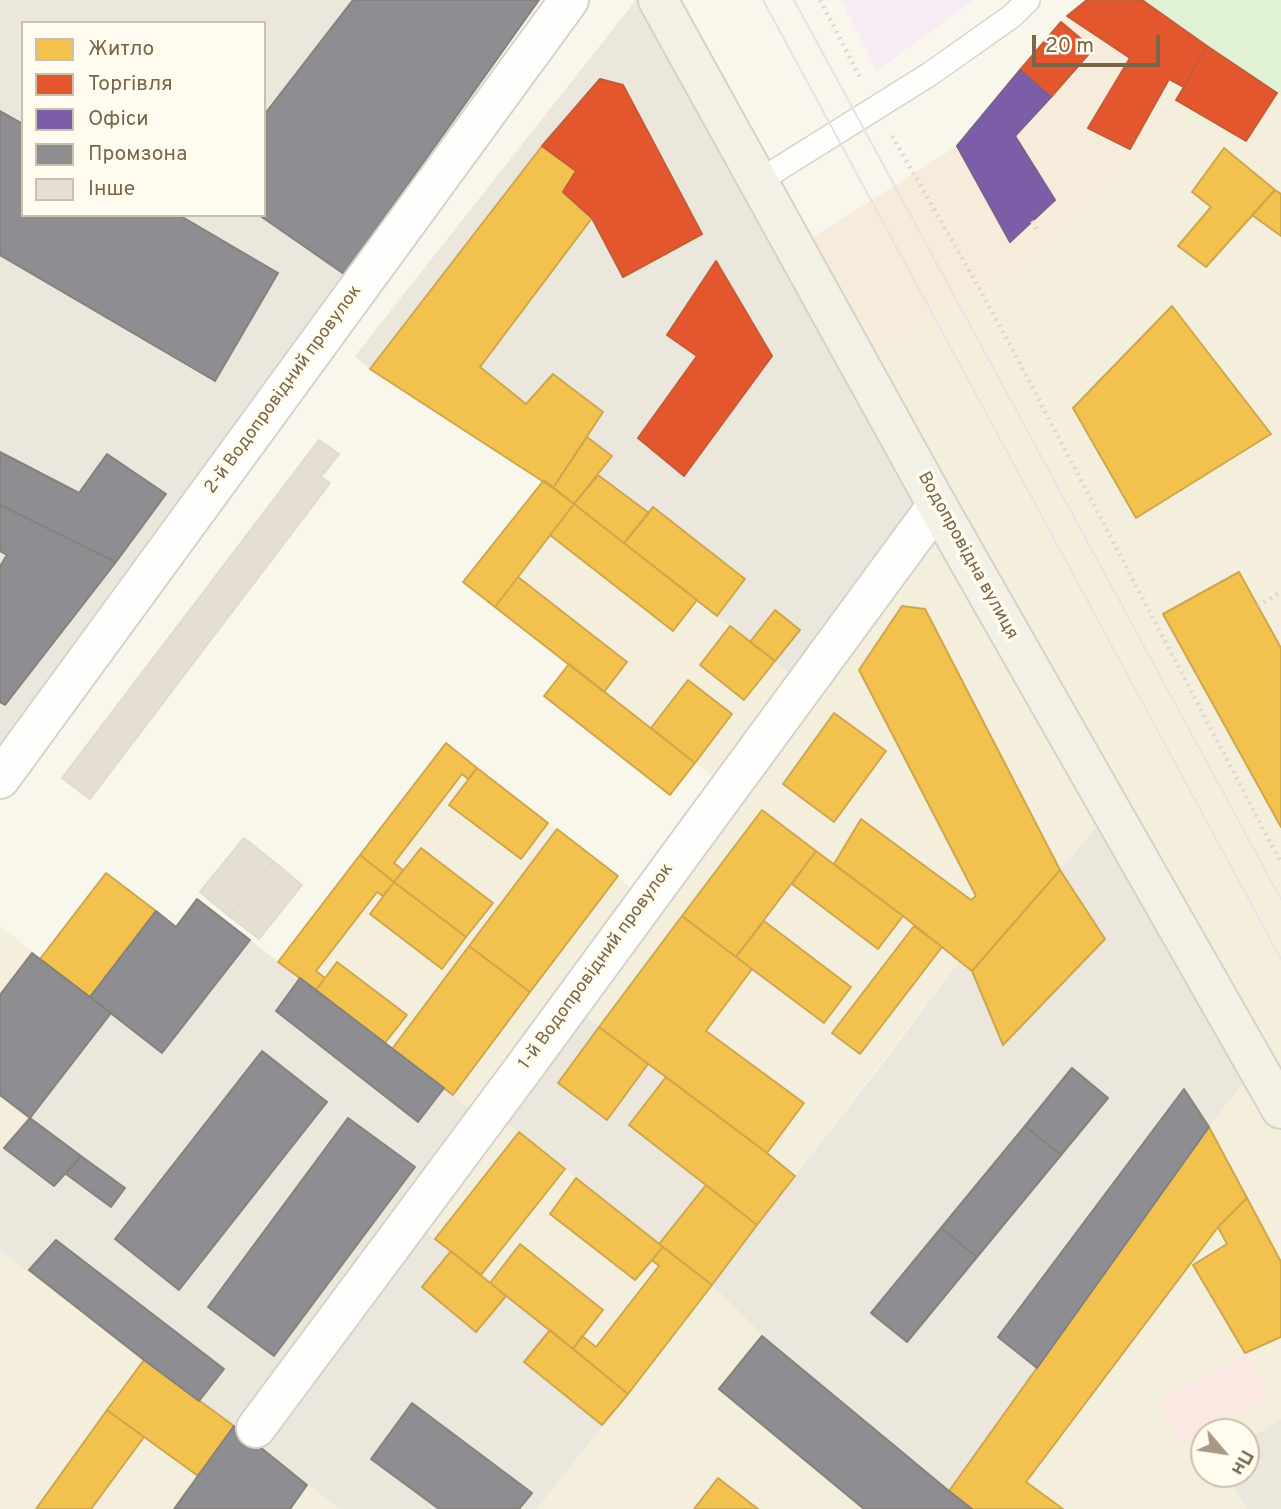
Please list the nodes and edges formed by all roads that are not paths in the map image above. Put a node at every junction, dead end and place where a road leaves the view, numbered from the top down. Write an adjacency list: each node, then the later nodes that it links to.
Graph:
1 (569, 0): 6 (street, 2-й Водопровідний провулок)
2 (658, 0): 4 (main road, Водопровідна вулиця)
3 (1028, 0): 4 (lane)
4 (759, 181): 5 (main road, Водопровідна вулиця)
5 (937, 505): 7 (main road, Водопровідна вулиця); 8 (street, 1-й Водопровідний провулок)
6 (0, 779)
7 (1281, 1109)
8 (256, 1428)

